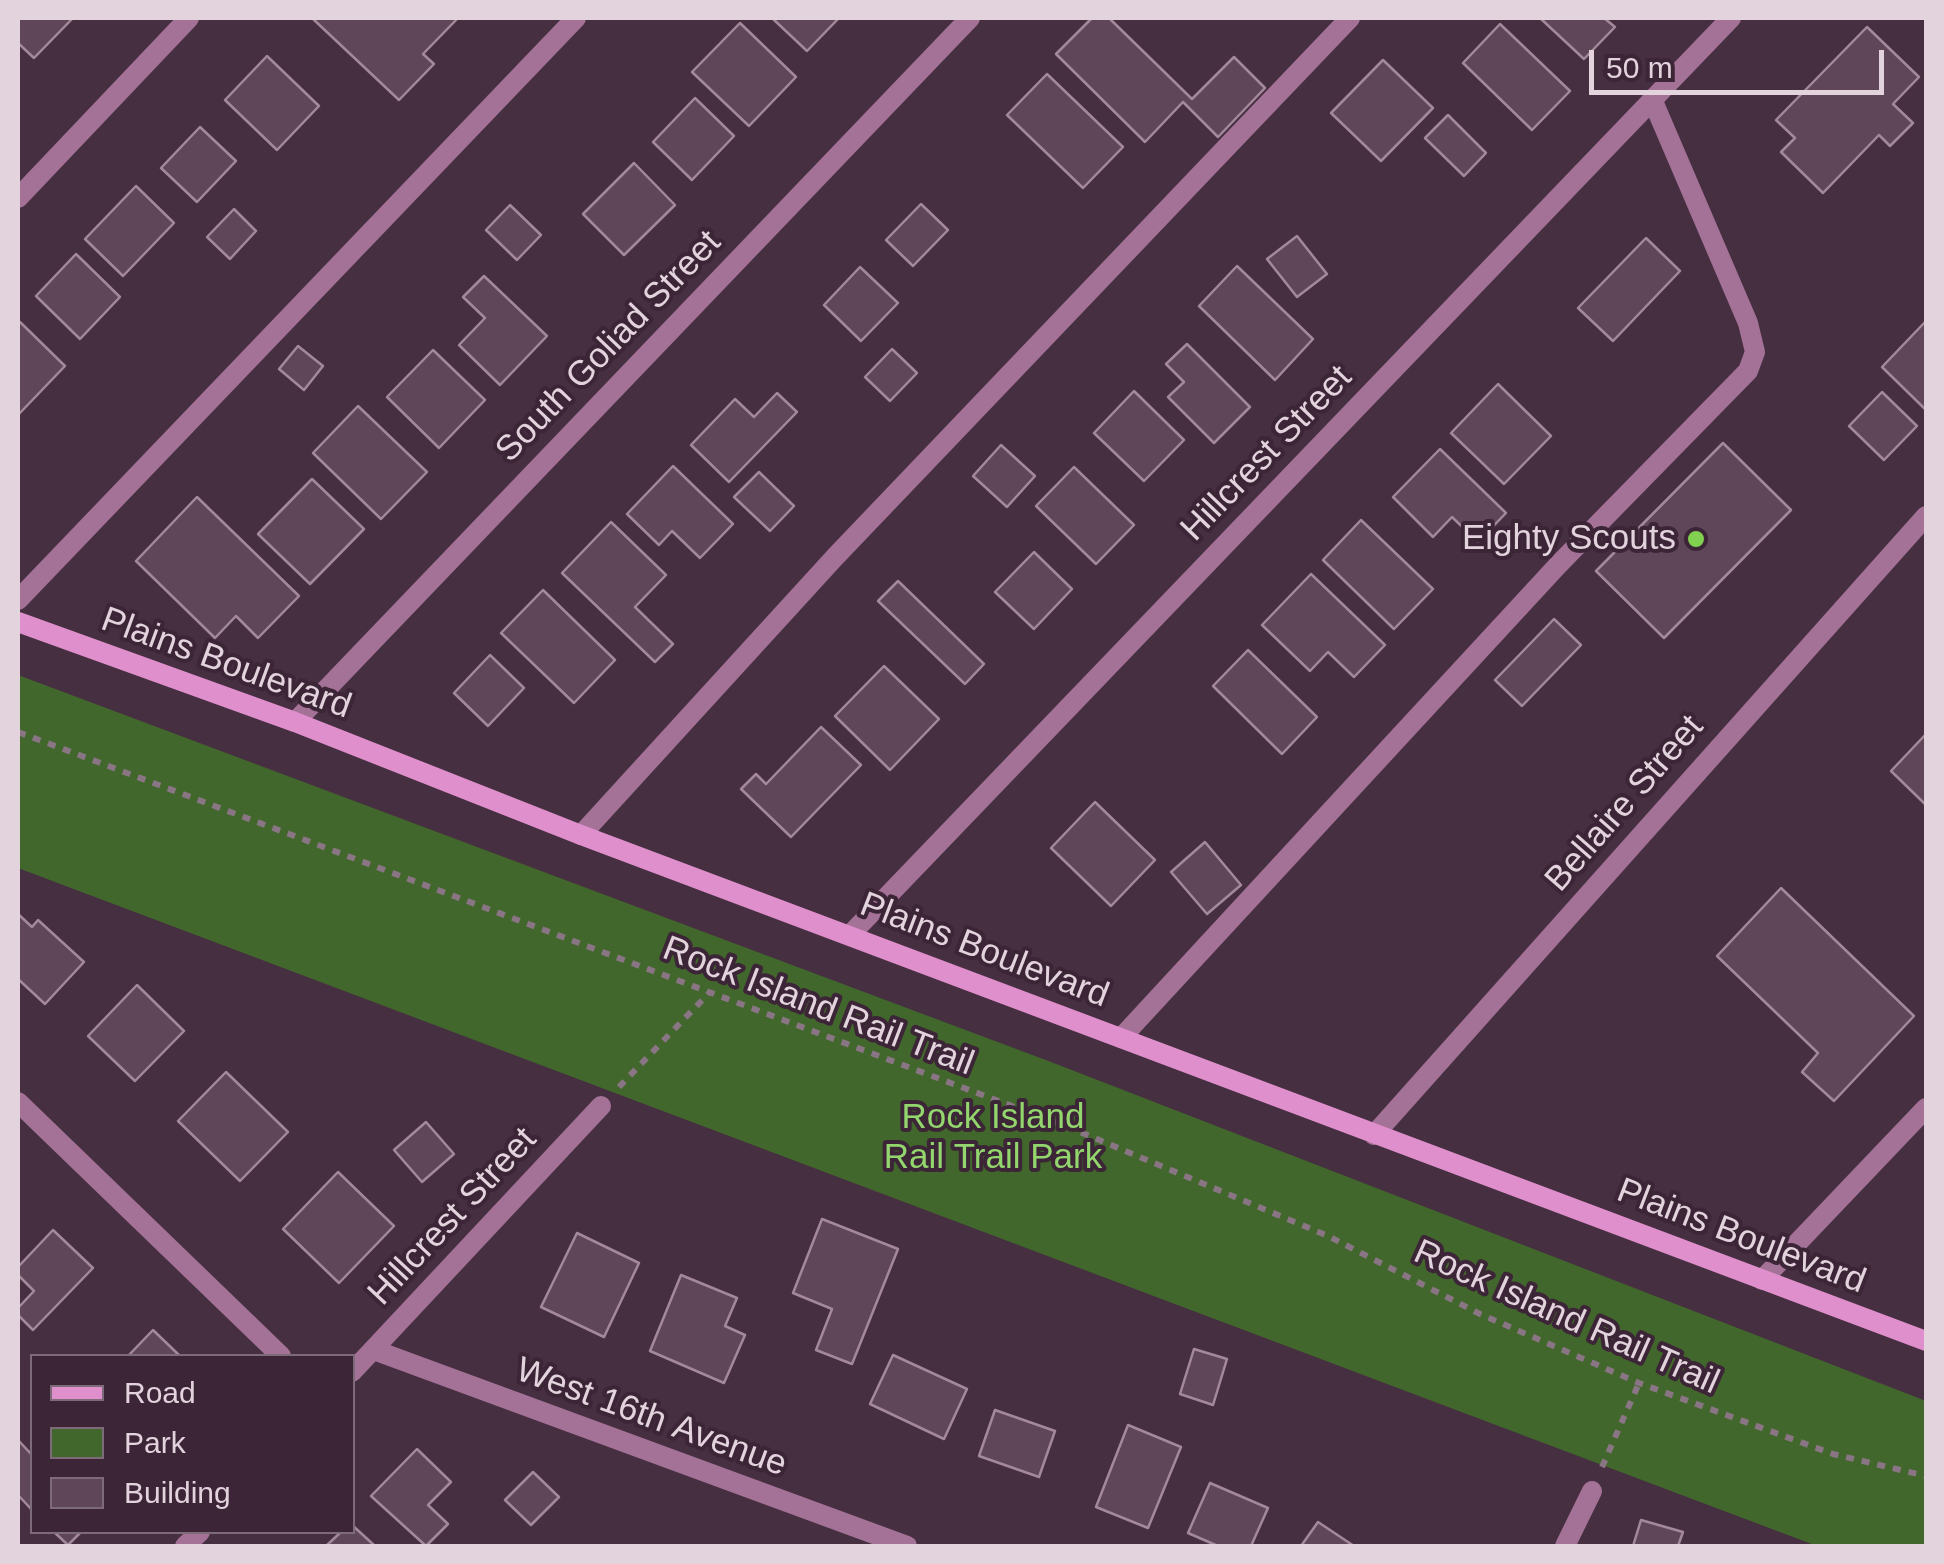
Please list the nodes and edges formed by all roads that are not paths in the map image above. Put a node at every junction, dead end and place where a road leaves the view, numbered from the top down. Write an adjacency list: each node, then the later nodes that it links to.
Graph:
1 (190, 18): 7 (street)
2 (576, 18): 9 (street)
3 (970, 18): 11 (street, South Goliad Street)
4 (1350, 18): 12 (street)
5 (1731, 18): 6 (street, Hillcrest Street)
6 (1652, 100): 13 (street, Hillcrest Street); 14 (street)
7 (18, 198)
8 (1926, 516): 18 (street, Bellaire Street)
9 (18, 600)
10 (18, 622): 11 (main road, Plains Boulevard)
11 (295, 722): 12 (main road, Plains Boulevard)
12 (581, 835): 13 (main road, Plains Boulevard)
13 (850, 935): 14 (main road, Plains Boulevard)
14 (1121, 1038): 18 (main road, Plains Boulevard)
15 (18, 1102): 22 (street)
16 (601, 1106): 21 (street, Hillcrest Street)
17 (1926, 1108): 19 (street)
18 (1374, 1135): 19 (main road, Plains Boulevard)
19 (1762, 1280): 20 (main road, Plains Boulevard)
20 (1926, 1341)
21 (374, 1350): 23 (street, Hillcrest Street); 25 (street, West 16th Avenue)
22 (279, 1354)
23 (355, 1369)
24 (1592, 1491): 26 (street)
25 (905, 1546)
26 (1566, 1546)

